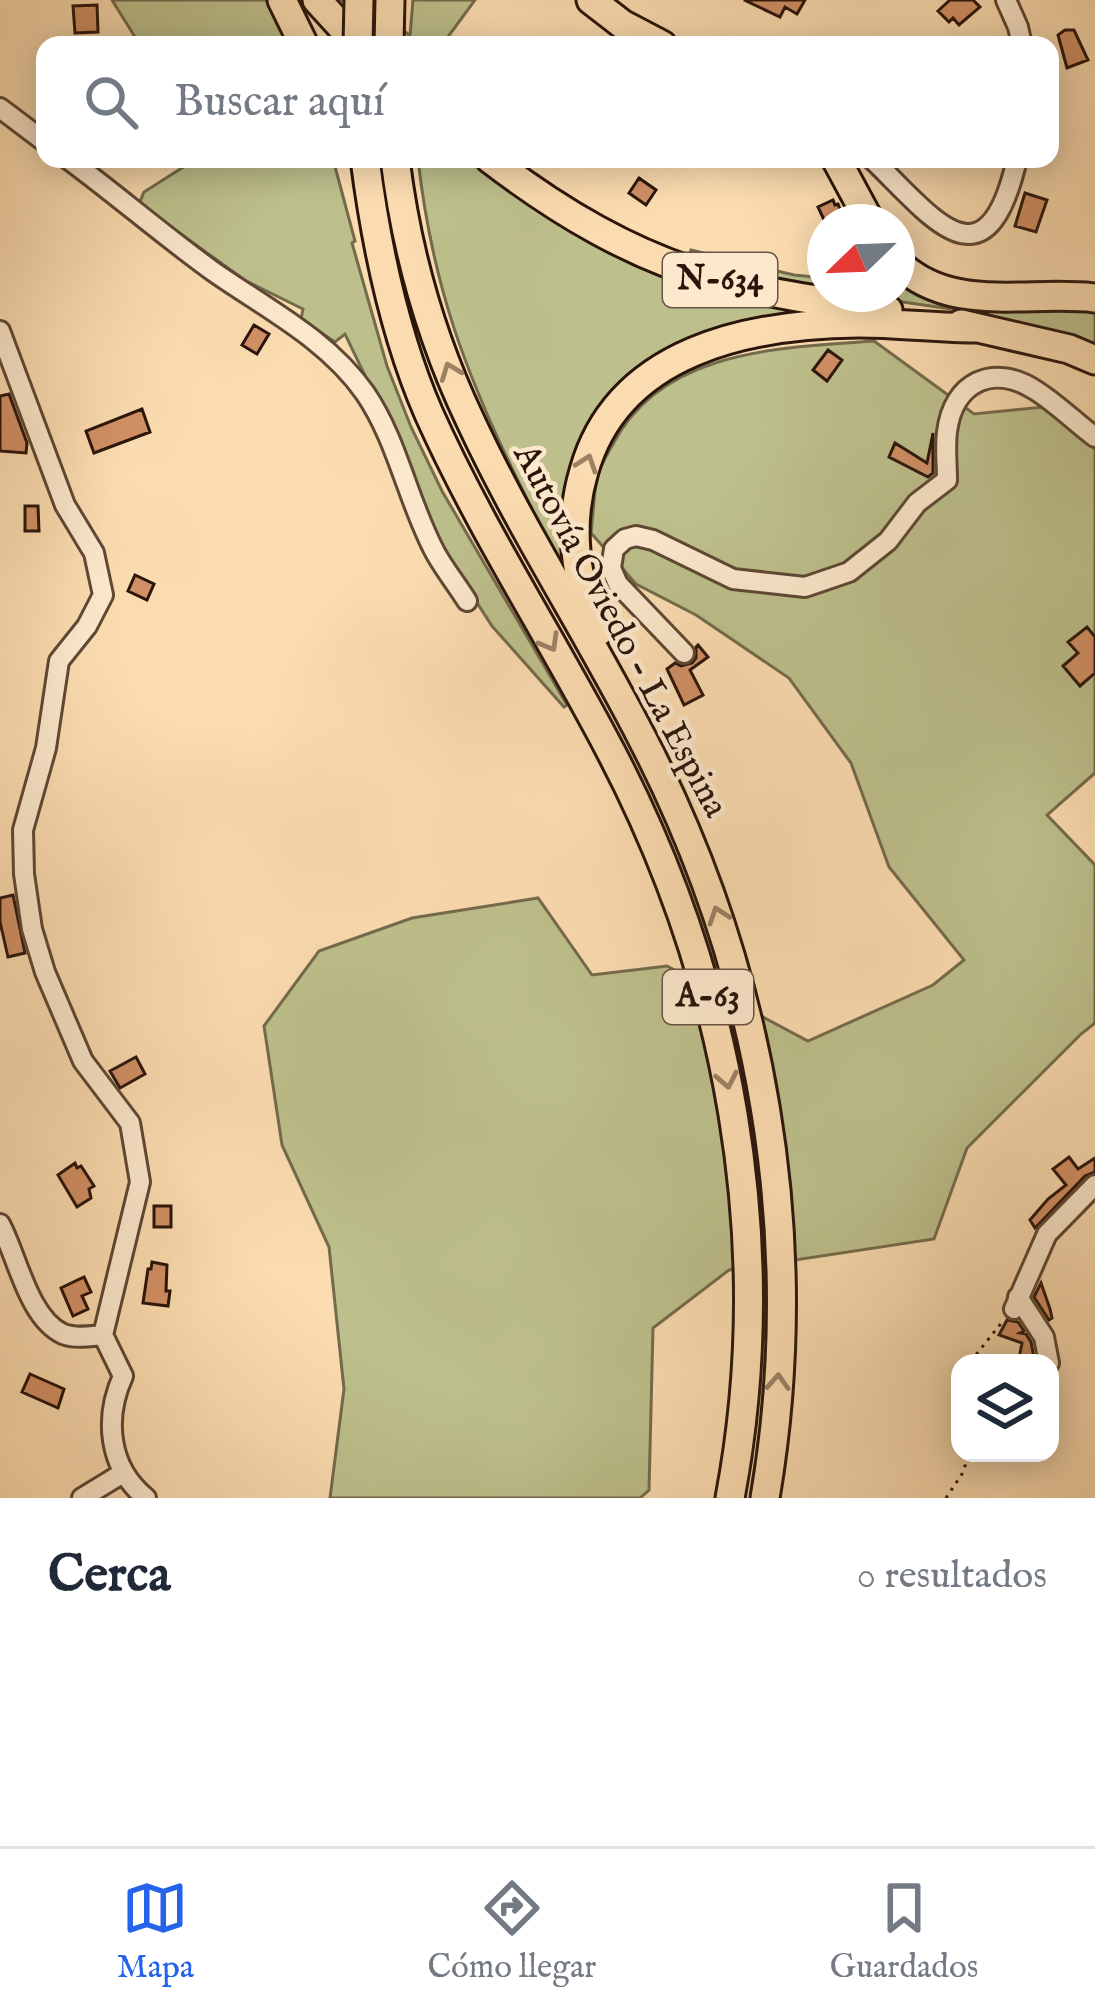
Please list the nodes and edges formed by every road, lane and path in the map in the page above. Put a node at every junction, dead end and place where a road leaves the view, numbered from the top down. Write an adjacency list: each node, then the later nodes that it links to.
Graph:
1 (282, 0): 7 (highway)
2 (317, 0): 8 (highway)
3 (359, 0): 9 (highway, bridge)
4 (592, 0): 11 (highway)
5 (1006, 0): 12 (street)
6 (390, 1): 10 (highway)
7 (300, 36)
8 (350, 36)
9 (358, 36)
10 (389, 36)
11 (645, 36)
12 (1020, 36)
13 (0, 109): 14 (street)
14 (36, 135)
15 (80, 168): 31 (street)
16 (347, 168): 30 (highway)
17 (366, 168): 30 (highway, Autovía Oviedo - La Espina / A-63)
18 (397, 168): 33 (highway, Autovía Oviedo - La Espina / A-63, one-way to 18)
19 (503, 168): 26 (highway, N-634)
20 (841, 168): 23 (highway)
21 (881, 168): 22 (street)
22 (1014, 168)
23 (860, 204)
24 (915, 275): 25 (highway)
25 (1095, 298)
26 (978, 328): 28 (highway, N-634); 33 (highway, one-way to 26)
27 (0, 331): 37 (street)
28 (1092, 361)
29 (1095, 437): 32 (street)
30 (493, 541): 44 (highway, Autovía Oviedo - La Espina / A-63, one-way to 44)
31 (466, 601)
32 (684, 653)
33 (679, 810): 45 (highway, Autovía Oviedo - La Espina / A-63, one-way to 33)
34 (1095, 1185): 36 (street)
35 (0, 1224): 37 (street)
36 (1016, 1303): 38 (path); 39 (street)
37 (103, 1335): 41 (street)
38 (977, 1354)
39 (1047, 1354)
40 (967, 1462): 46 (path)
41 (123, 1473): 42 (street); 43 (street)
42 (82, 1498)
43 (146, 1498)
44 (730, 1498)
45 (764, 1498)
46 (946, 1498)

